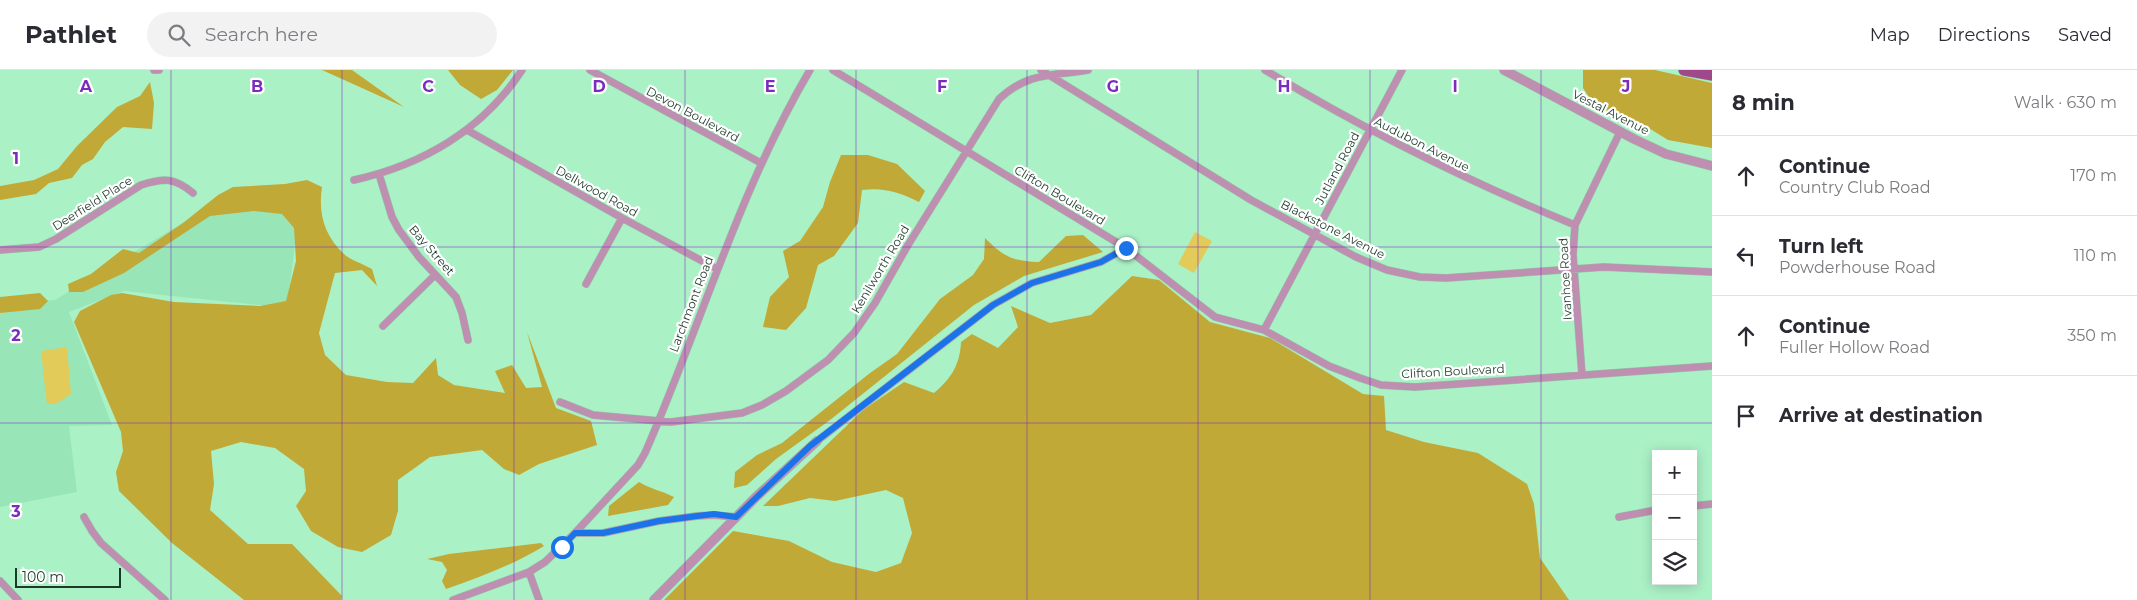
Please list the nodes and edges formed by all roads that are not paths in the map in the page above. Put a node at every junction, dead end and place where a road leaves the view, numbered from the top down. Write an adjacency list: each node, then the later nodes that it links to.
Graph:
1 (154, 70): 2 (street)
2 (159, 70)
3 (522, 70): 15 (street)
4 (590, 70): 19 (street, Devon Boulevard)
5 (810, 70): 19 (street, Larchmont Road)
6 (833, 70): 18 (street, Clifton Boulevard)
7 (1041, 70): 13 (street, Blackstone Avenue)
8 (1088, 70): 13 (street, Kenilworth Road)
9 (1265, 70): 16 (street, Audubon Avenue)
10 (1402, 70): 16 (street, Jutland Road)
11 (1504, 70): 17 (street, Vestal Avenue)
12 (1684, 70): 14 (main road)
13 (1049, 75): 18 (street, Kenilworth Road); 26 (street, Blackstone Avenue)
14 (1712, 75)
15 (467, 130): 21 (street); 24 (street, Dellwood Road)
16 (1370, 130): 25 (street, Audubon Avenue); 26 (street, Jutland Road)
17 (1620, 132): 20 (street, Vestal Avenue); 25 (street, Ivanhoe Road)
18 (965, 151): 27 (street, Clifton Boulevard); 40 (street, Kenilworth Road)
19 (760, 163): 29 (street, Larchmont Road)
20 (1712, 166)
21 (379, 174): 22 (street); 32 (street, Bay Street)
22 (354, 180)
23 (193, 193): 28 (street, Deerfield Place)
24 (622, 218): 29 (street, Dellwood Road); 33 (street)
25 (1574, 225): 30 (street, Ivanhoe Road)
26 (1314, 233): 30 (street, Blackstone Avenue); 35 (street, Jutland Road)
27 (1126, 248): 35 (street, Clifton Boulevard); 41 (street)
28 (0, 250)
29 (717, 269): 40 (street, Larchmont Road)
30 (1574, 270): 31 (street, Blackstone Avenue); 38 (street, Ivanhoe Road)
31 (1712, 272)
32 (435, 275): 34 (street); 36 (street, Bay Street)
33 (586, 284)
34 (383, 326)
35 (1264, 330): 38 (street, Clifton Boulevard)
36 (468, 340)
37 (1712, 366): 38 (street, Clifton Boulevard)
38 (1582, 375)
39 (560, 402): 40 (street, Kenilworth Road)
40 (658, 422): 48 (street, Larchmont Road)
41 (817, 440): 45 (street)
42 (1712, 504): 43 (street)
43 (1697, 506)
44 (1652, 511): 47 (street)
45 (736, 517): 48 (street); 55 (street)
46 (84, 518): 52 (street)
47 (1619, 518)
48 (575, 533): 49 (street, Larchmont Road)
49 (529, 572): 53 (street, Larchmont Road); 54 (street)
50 (0, 581): 51 (street)
51 (18, 600)
52 (165, 600)
53 (452, 600)
54 (539, 600)
55 (654, 600)

